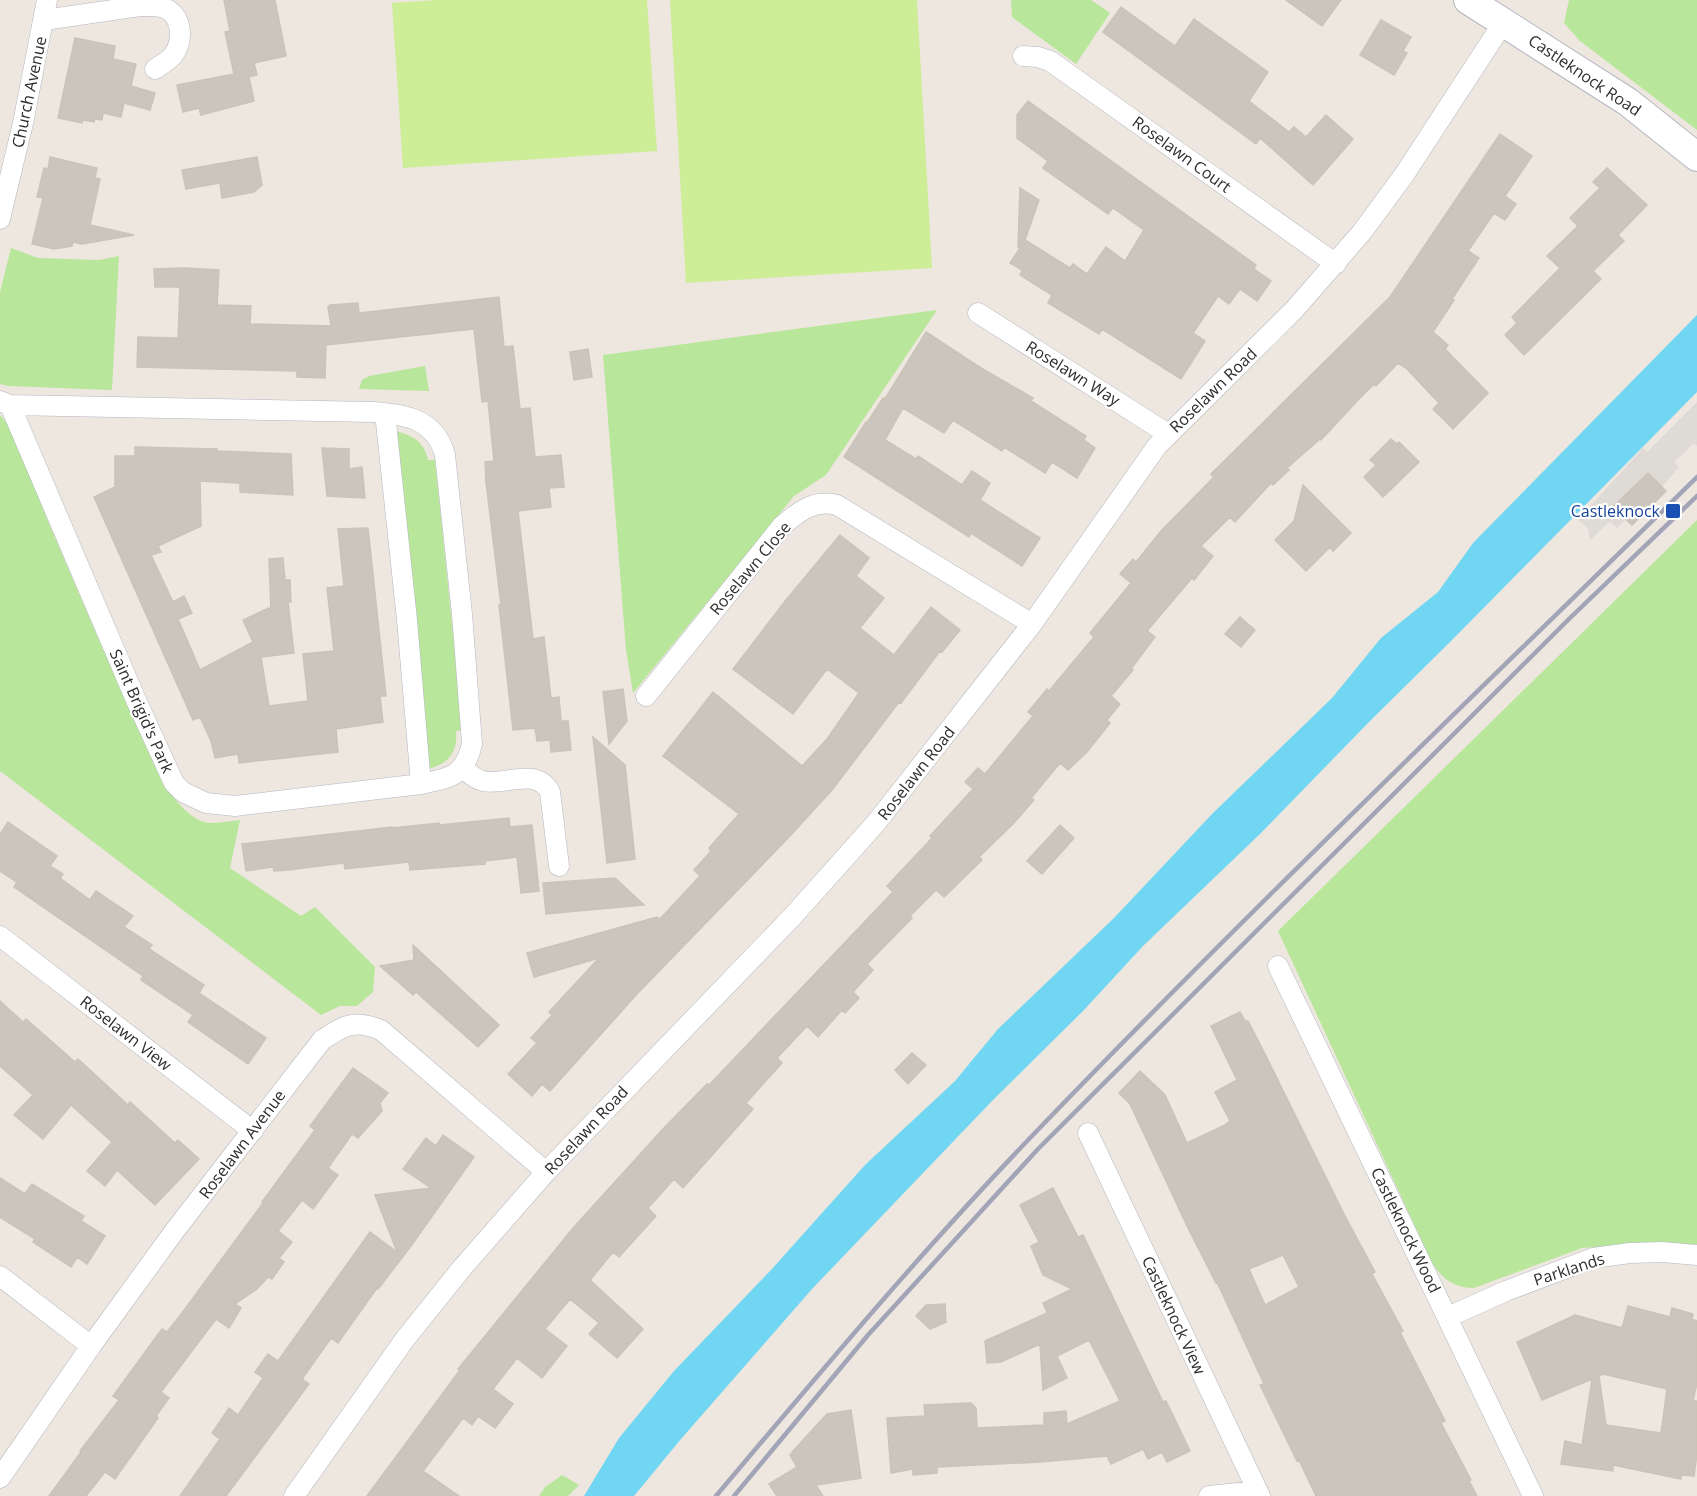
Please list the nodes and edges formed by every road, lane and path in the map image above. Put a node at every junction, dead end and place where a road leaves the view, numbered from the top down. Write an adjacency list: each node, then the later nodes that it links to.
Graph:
1 (47, 0): 3 (street, Church Avenue)
2 (1468, 0): 4 (main road, Castleknock Road)
3 (44, 20): 6 (street); 8 (street, Church Avenue)
4 (1503, 23): 7 (main road, Castleknock Road); 9 (street, Roselawn Road)
5 (1023, 56): 9 (street, Roselawn Court)
6 (155, 69)
7 (1697, 157)
8 (0, 219)
9 (1336, 264): 13 (street, Roselawn Road)
10 (978, 314): 13 (street, Roselawn Way)
11 (5, 403): 12 (street, Saint Brigid's Park); 17 (street, Saint Brigid's Park)
12 (385, 413): 16 (street, Saint Brigid's Park); 17 (street)
13 (1168, 434): 14 (street, Roselawn Road)
14 (1032, 624): 15 (street, Roselawn Close); 23 (street, Roselawn Road)
15 (646, 696)
16 (463, 768): 17 (street, Saint Brigid's Park); 18 (street)
17 (421, 784)
18 (559, 866)
19 (0, 936): 21 (street, Roselawn View)
20 (1278, 966): 26 (street, Castleknock Wood)
21 (253, 1131): 23 (street, Roselawn Avenue); 27 (street, Roselawn Avenue)
22 (1088, 1133): 29 (street, Castleknock View)
23 (546, 1172): 30 (street, Roselawn Road)
24 (1697, 1254): 26 (street, Parklands)
25 (0, 1276): 27 (street)
26 (1448, 1317): 32 (street, Castleknock Wood)
27 (91, 1346): 28 (street, Roselawn Avenue)
28 (0, 1478)
29 (1259, 1494): 31 (street)
30 (294, 1496)
31 (1209, 1496)
32 (1533, 1496)

